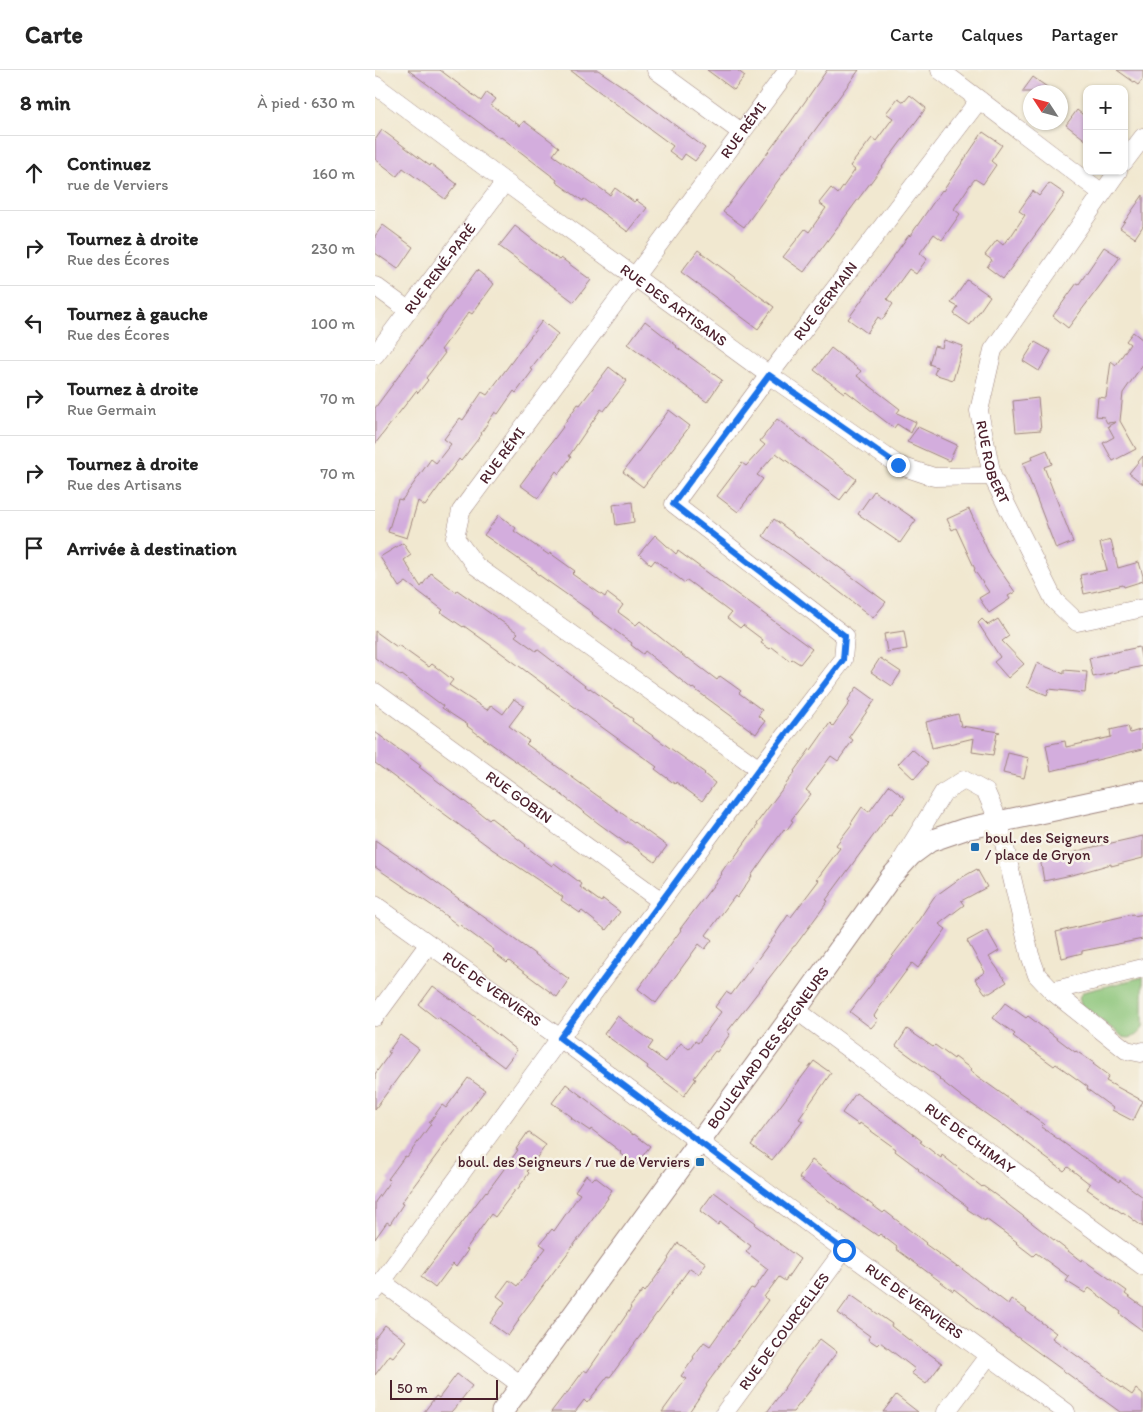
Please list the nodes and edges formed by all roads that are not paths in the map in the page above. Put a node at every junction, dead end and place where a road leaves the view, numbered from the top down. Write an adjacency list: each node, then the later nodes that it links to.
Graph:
1 (656, 70): 6 (street)
2 (788, 70): 6 (street, RUE RÉMI)
3 (940, 70): 5 (street)
4 (375, 85): 10 (street, RUE DES ARTISANS)
5 (979, 100): 11 (street); 16 (street, RUE GERMAIN)
6 (741, 132): 12 (street, RUE RÉMI)
7 (1143, 137): 8 (street)
8 (1128, 157)
9 (1115, 175): 11 (street, RUE ROBERT)
10 (505, 182): 12 (street, RUE DES ARTISANS); 14 (street, RUE RENÉ-PARÉ)
11 (1102, 193): 17 (street, RUE ROBERT)
12 (635, 276): 16 (street, RUE DES ARTISANS); 20 (street, RUE RÉMI)
13 (375, 286): 14 (street)
14 (408, 310): 15 (street, RUE RENÉ-PARÉ)
15 (375, 355)
16 (769, 375): 17 (street, RUE DES ARTISANS); 20 (street, RUE GERMAIN)
17 (992, 476): 18 (street, RUE ROBERT)
18 (1143, 608)
19 (375, 692): 24 (street, RUE GOBIN)
20 (759, 769): 24 (street)
21 (1143, 791): 22 (street, BOULEVARD DES SEIGNEURS)
22 (999, 822): 23 (street, BOULEVARD DES SEIGNEURS); 23 (street, BOULEVARD DES SEIGNEURS); 28 (street)
23 (891, 877): 29 (street, BOULEVARD DES SEIGNEURS)
24 (661, 901): 31 (street)
25 (375, 905): 26 (street, RUE DE VERVIERS)
26 (429, 945): 30 (street); 31 (street, RUE DE VERVIERS)
27 (1143, 968): 28 (street)
28 (1052, 991): 32 (street)
29 (796, 1010): 33 (street, BOULEVARD DES SEIGNEURS); 35 (street, RUE DE CHIMAY)
30 (375, 1017)
31 (560, 1038): 33 (street, RUE DE VERVIERS); 36 (street)
32 (1143, 1052)
33 (699, 1142): 34 (street, RUE DE VERVIERS); 38 (street, BOULEVARD DES SEIGNEURS)
34 (844, 1250): 37 (street, RUE DE VERVIERS); 40 (street, RUE DE COURCELLES)
35 (1143, 1266)
36 (378, 1287): 38 (street)
37 (989, 1355): 41 (street); 42 (street, RUE DE VERVIERS)
38 (521, 1385): 39 (street, BOULEVARD DES SEIGNEURS)
39 (502, 1412)
40 (725, 1412)
41 (947, 1412)
42 (1066, 1412)

